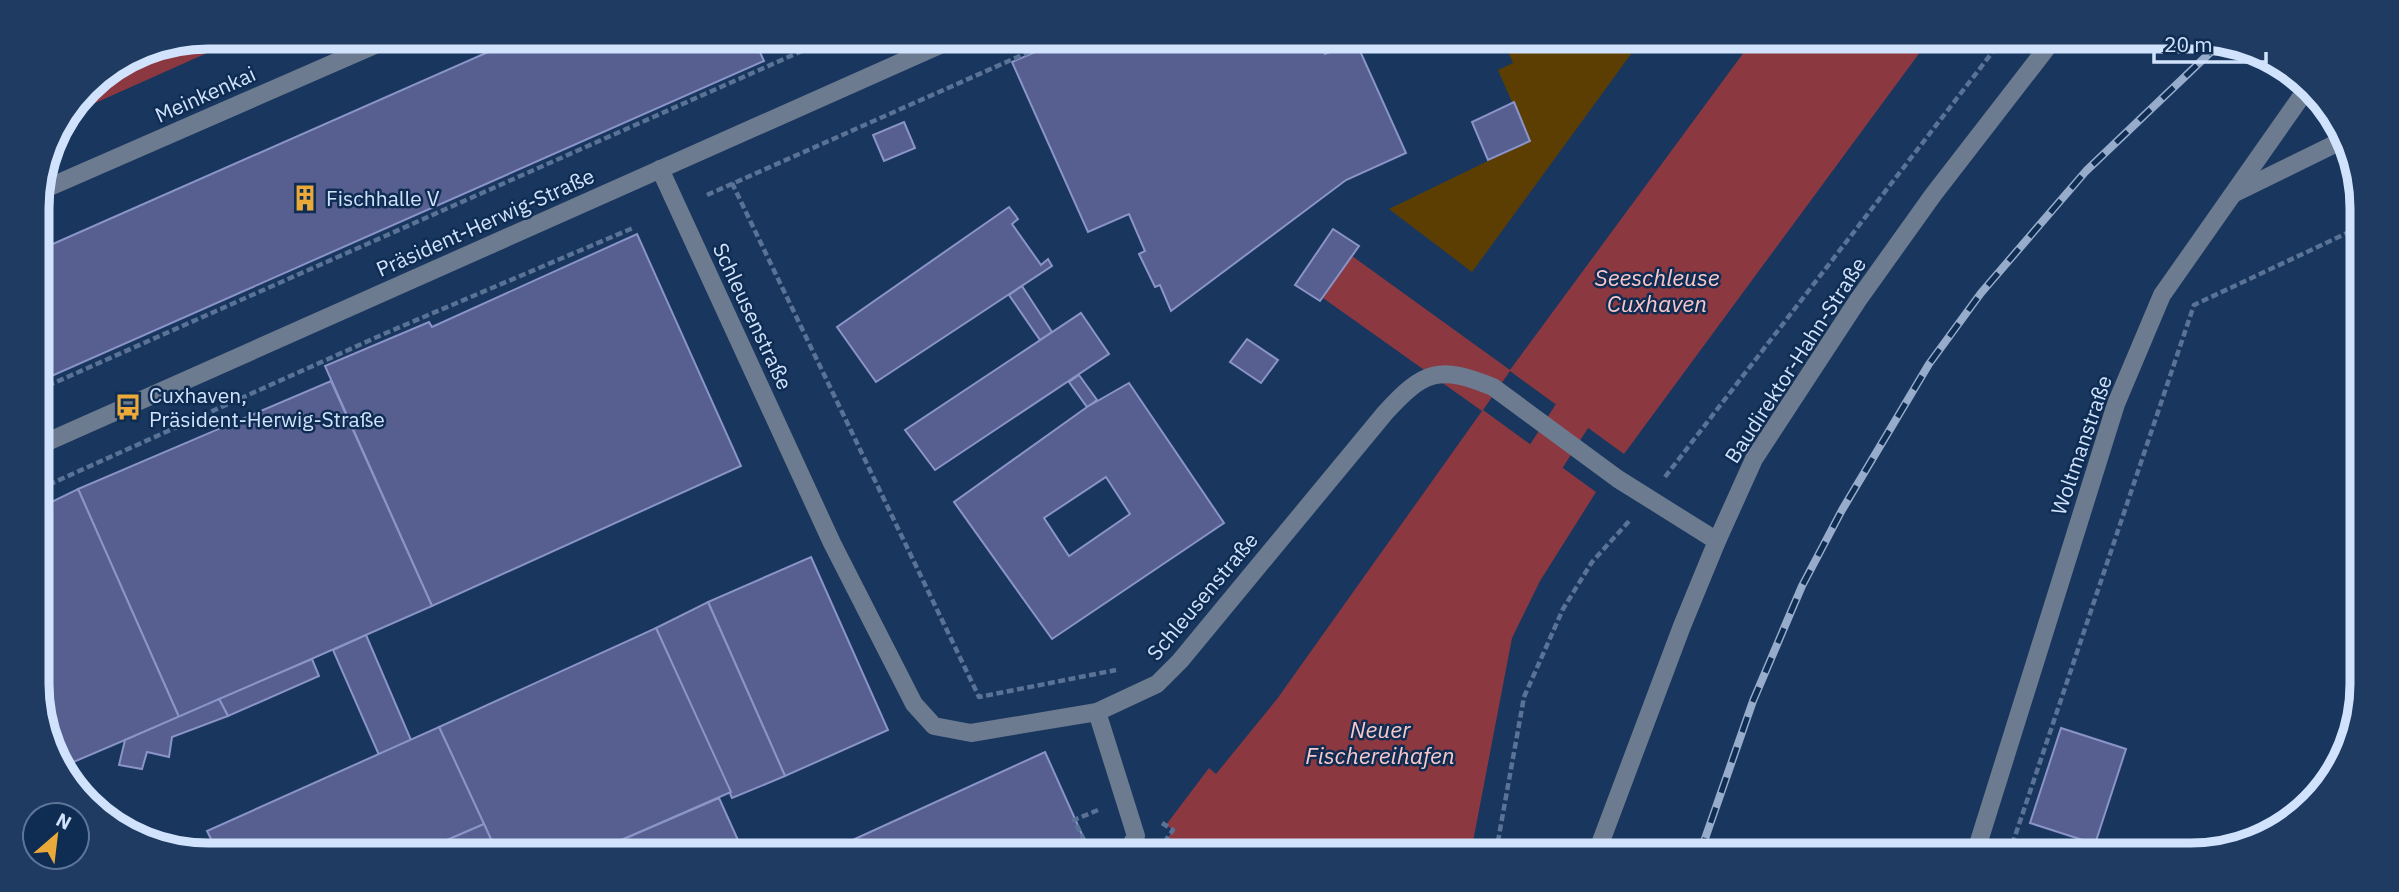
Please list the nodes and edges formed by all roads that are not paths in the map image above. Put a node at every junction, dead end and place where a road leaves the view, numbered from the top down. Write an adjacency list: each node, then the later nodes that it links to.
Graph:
1 (366, 49): 7 (street, Meinkenkai)
2 (931, 49): 6 (street, Präsident-Herwig-Straße)
3 (2046, 49): 10 (street, Baudirektor-Hahn-Straße)
4 (2302, 95): 8 (street, Woltmanstraße)
5 (2336, 143): 8 (street)
6 (660, 169): 9 (street, Präsident-Herwig-Straße); 11 (street, Schleusenstraße)
7 (51, 187)
8 (2232, 194): 14 (street, Woltmanstraße)
9 (49, 441)
10 (1717, 541): 11 (street, Schleusenstraße); 13 (street, Baudirektor-Hahn-Straße)
11 (1097, 712): 12 (street)
12 (1132, 843)
13 (1600, 843)
14 (1978, 843)

